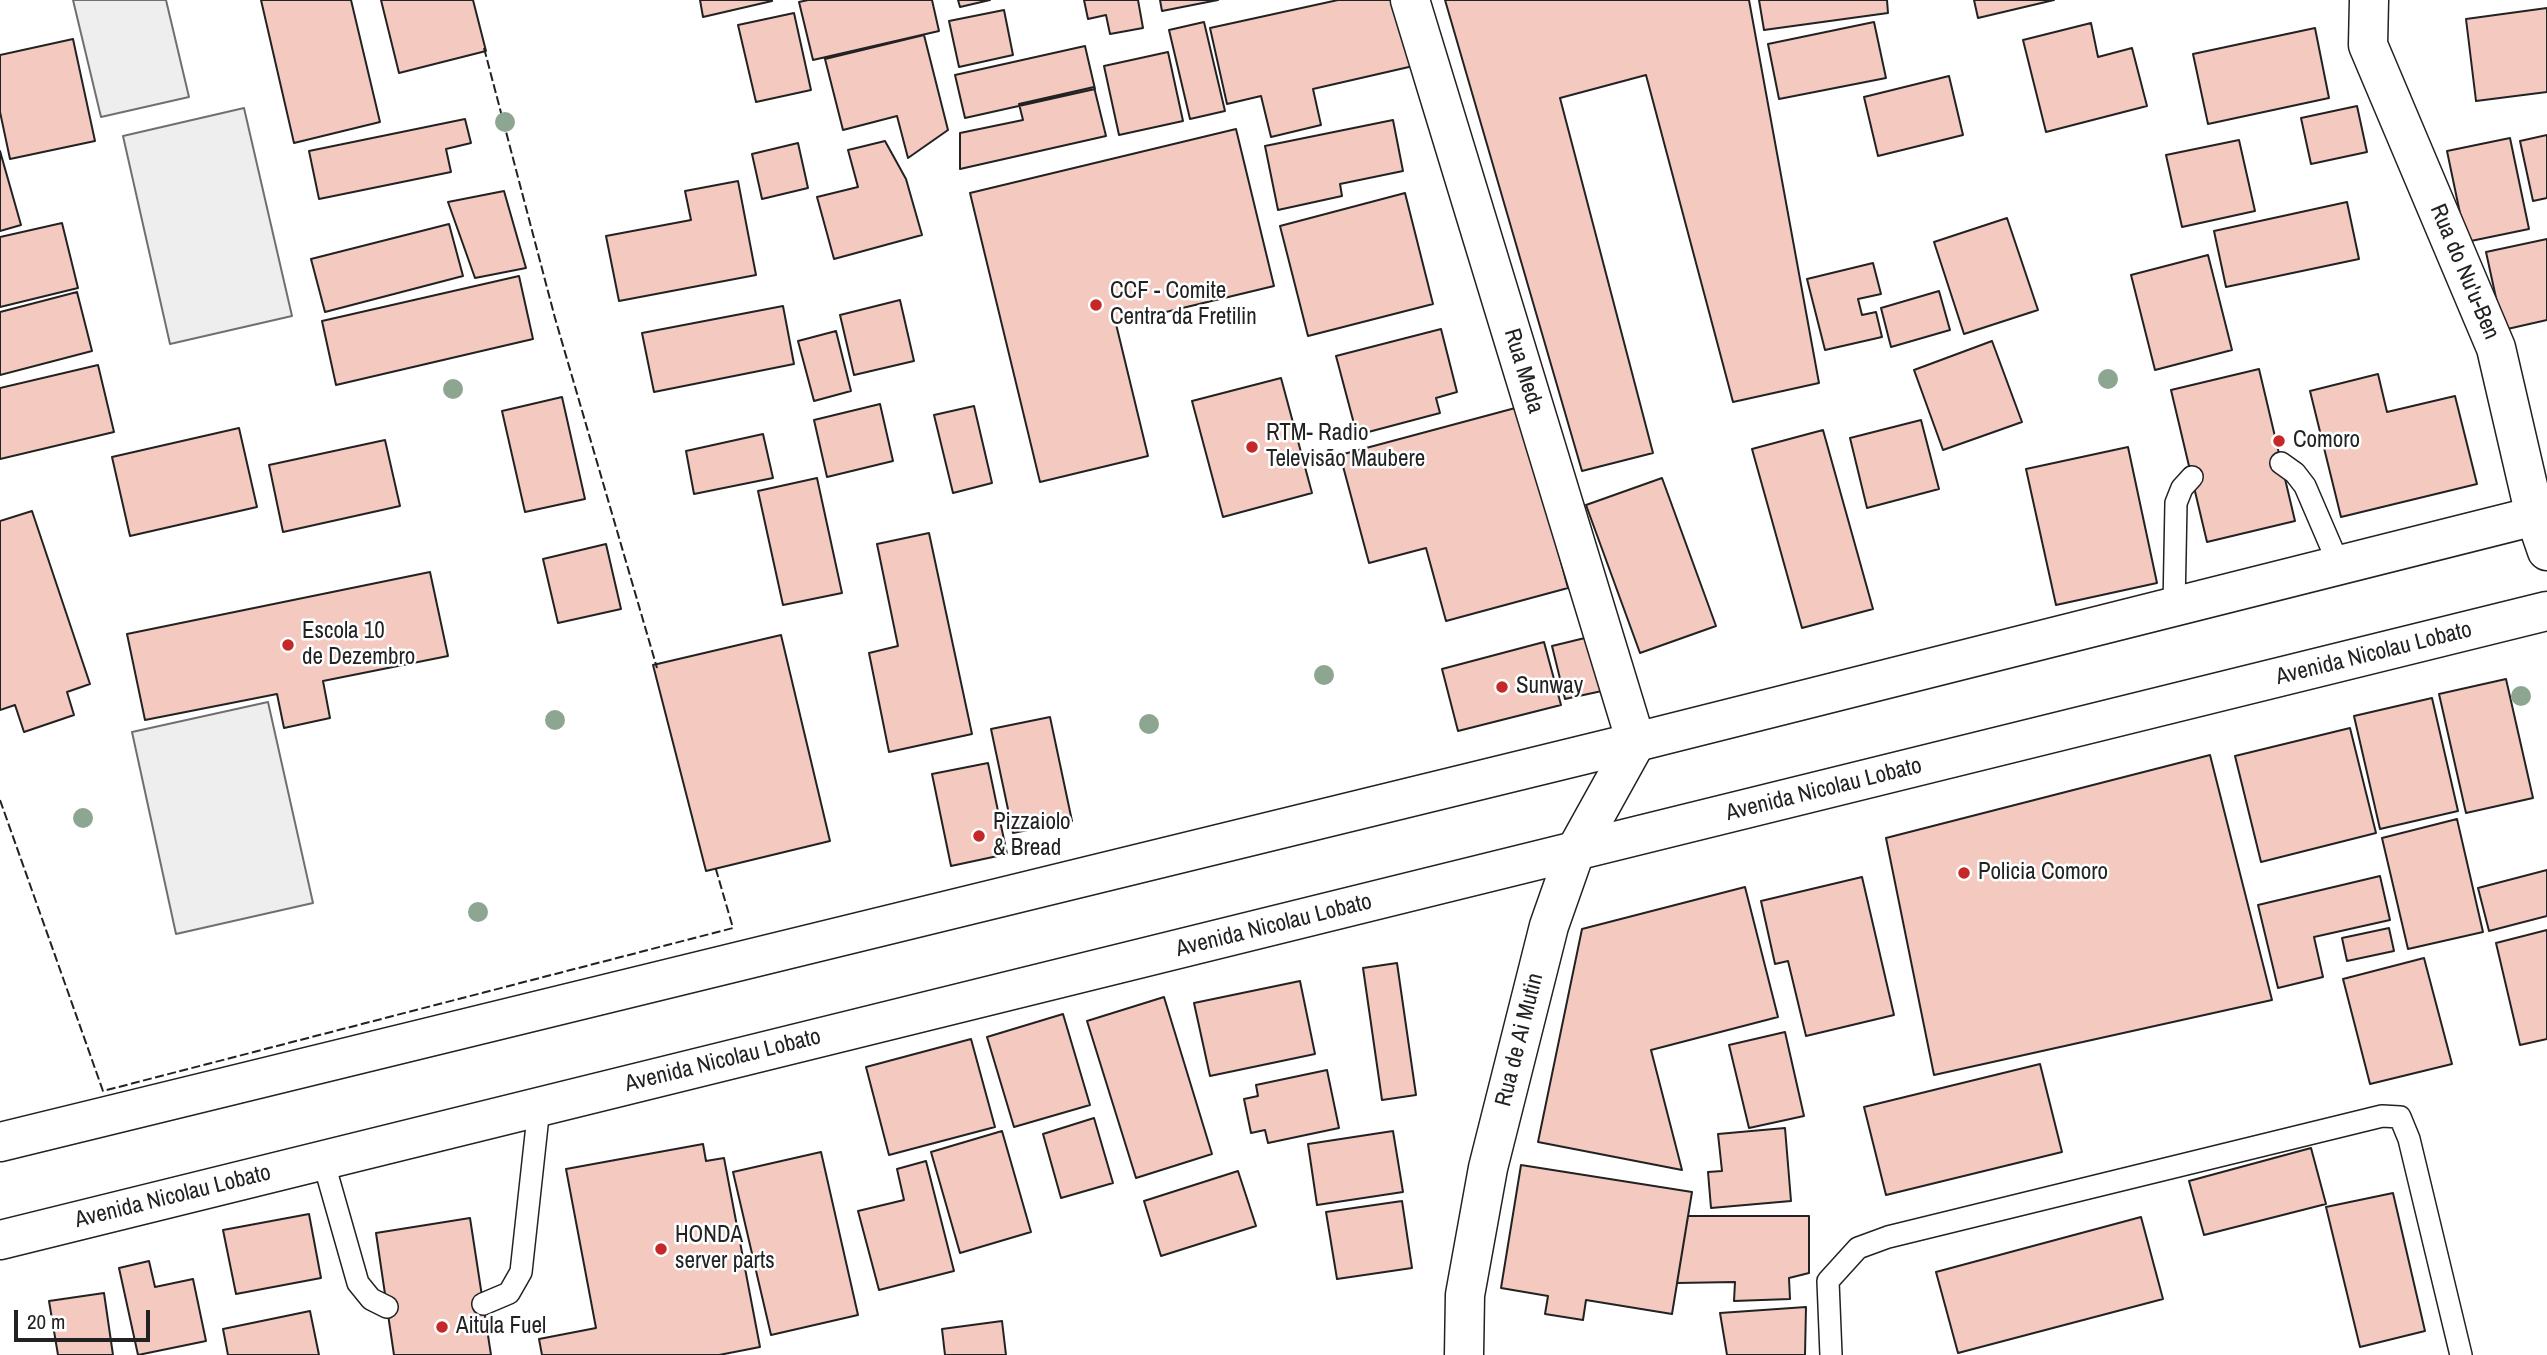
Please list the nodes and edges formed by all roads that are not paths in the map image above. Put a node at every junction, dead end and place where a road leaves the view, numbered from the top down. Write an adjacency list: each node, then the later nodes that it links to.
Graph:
1 (1410, 0): 9 (main road, Rua Meda)
2 (2369, 0): 5 (main road, Rua do Nu'u-Ben)
3 (2281, 463): 6 (lane)
4 (2192, 477): 7 (lane)
5 (2543, 527): 6 (main road)
6 (2339, 565): 7 (main road)
7 (2174, 607): 9 (main road)
8 (2547, 611): 10 (main road, Avenida Nicolau Lobato)
9 (1636, 742): 10 (main road, Rua de Ai Mutin); 12 (main road)
10 (1575, 852): 11 (main road, Avenida Nicolau Lobato); 17 (main road, Rua de Ai Mutin)
11 (539, 1107): 13 (main road, Avenida Nicolau Lobato); 15 (lane)
12 (0, 1142)
13 (323, 1160): 14 (main road, Avenida Nicolau Lobato); 16 (lane)
14 (0, 1240)
15 (483, 1304)
16 (387, 1307)
17 (1464, 1355)
18 (1831, 1355): 19 (lane)
19 (2461, 1355)

